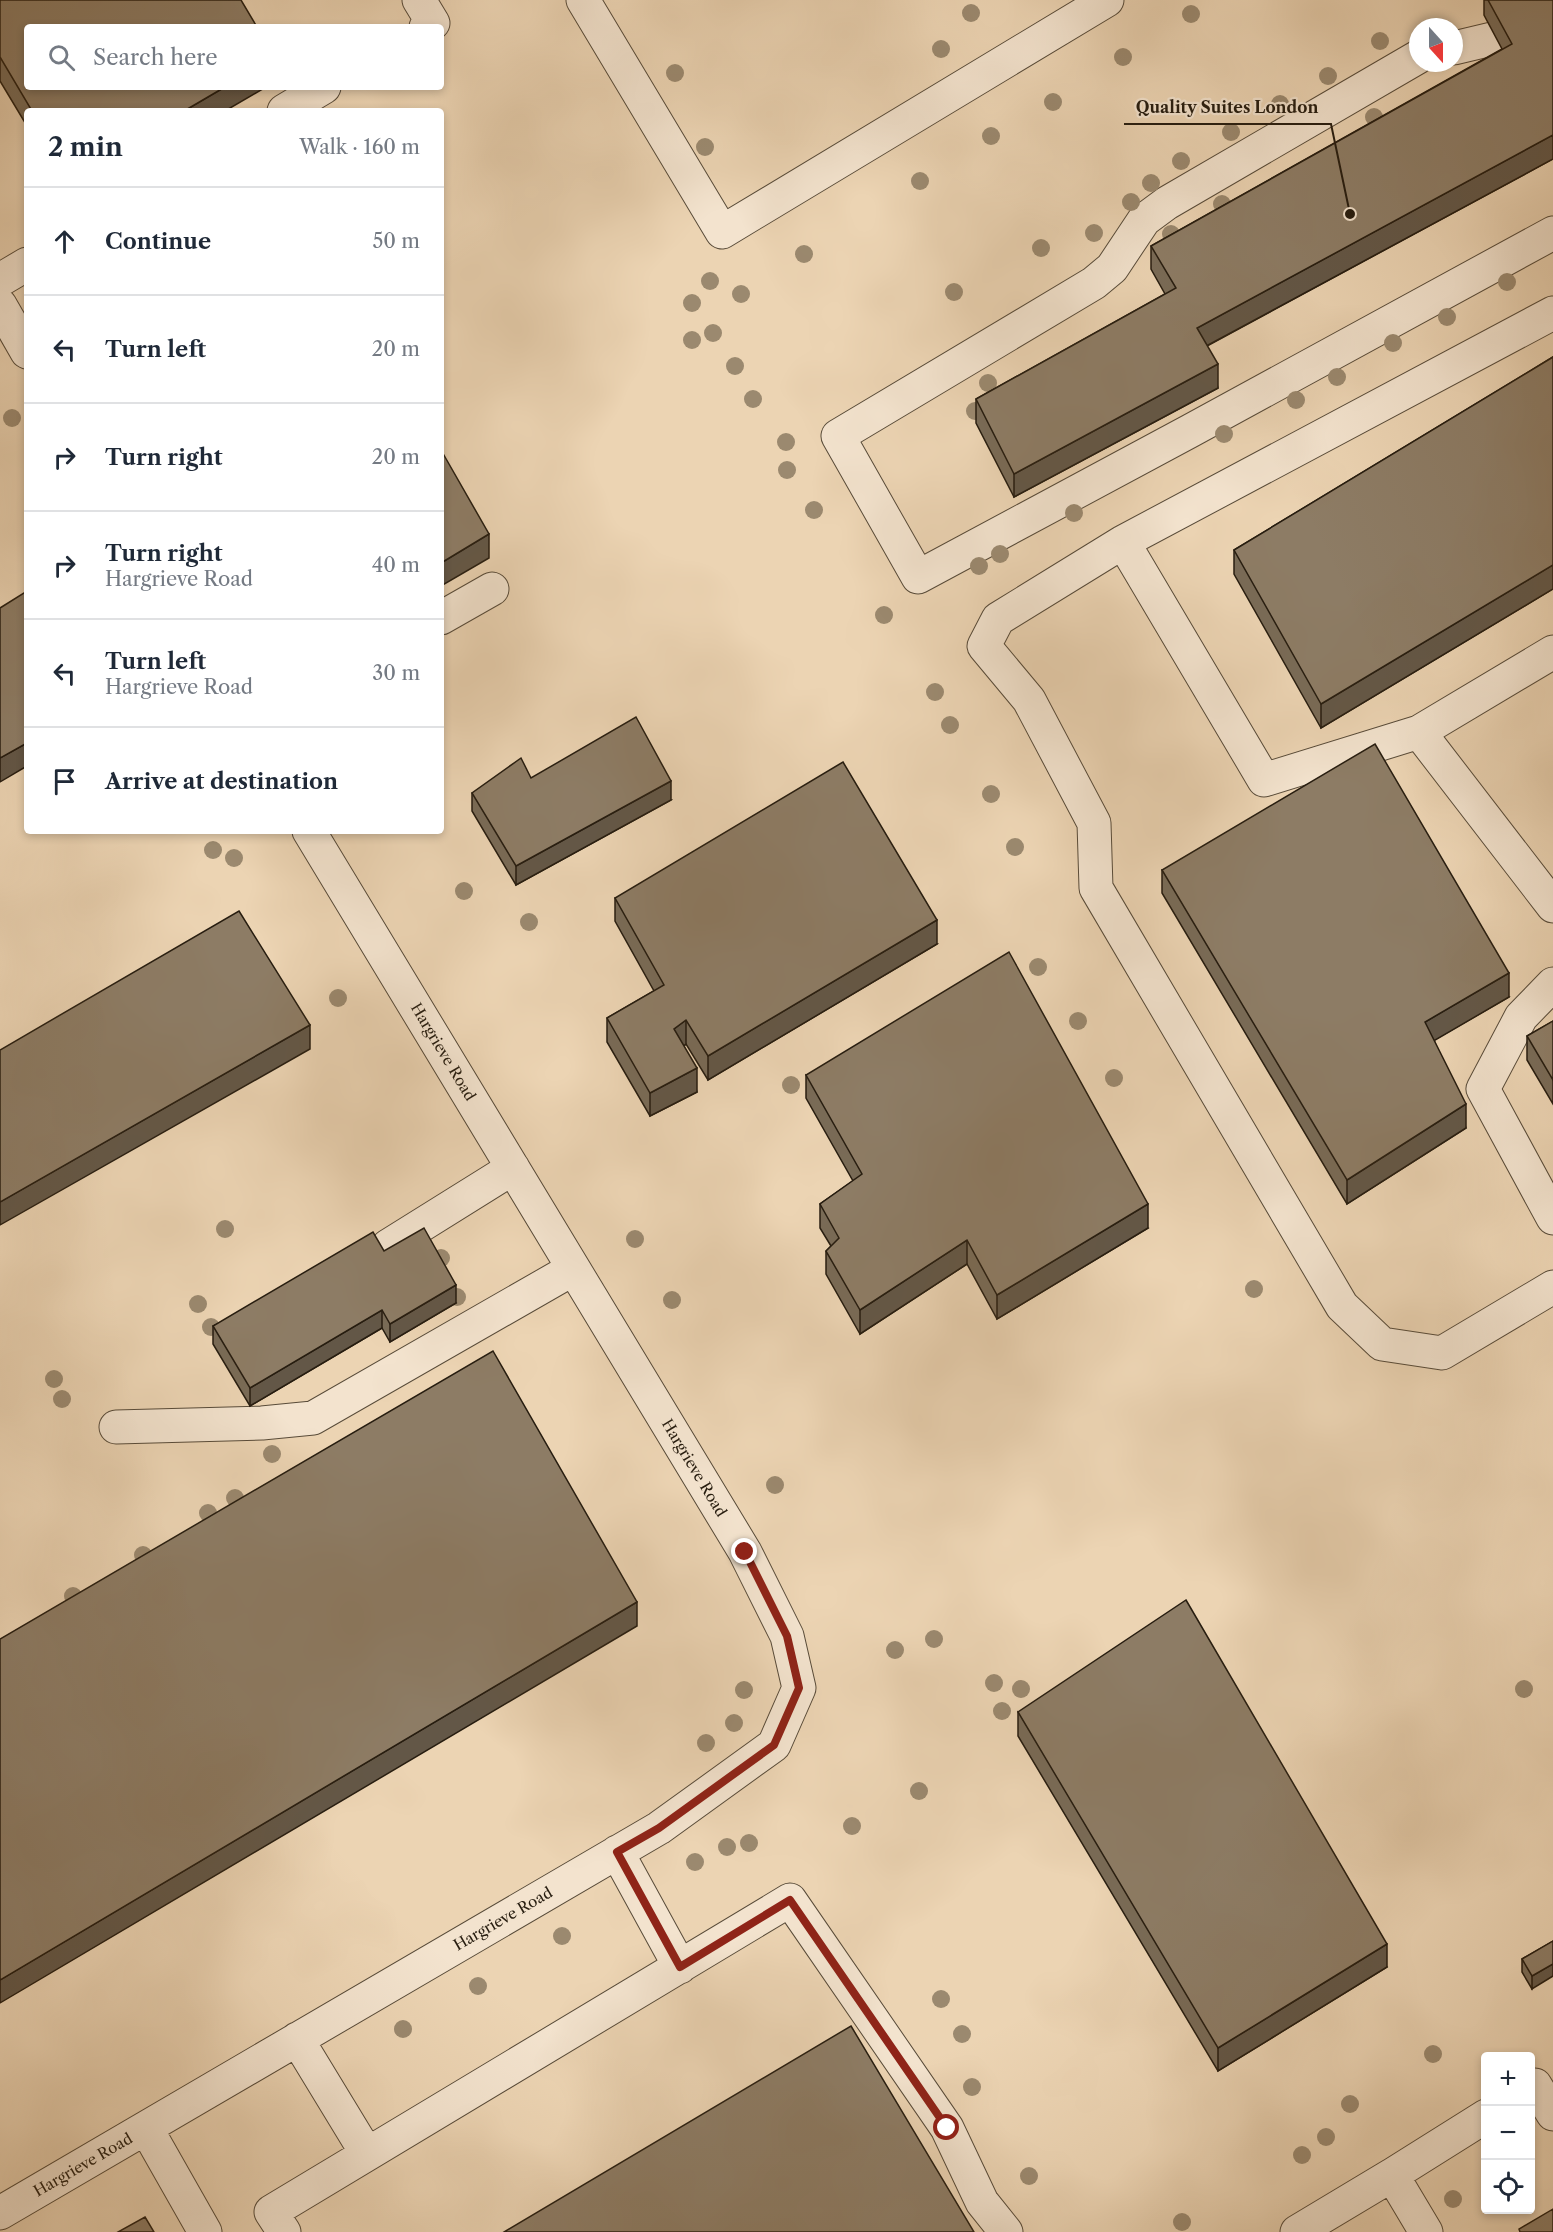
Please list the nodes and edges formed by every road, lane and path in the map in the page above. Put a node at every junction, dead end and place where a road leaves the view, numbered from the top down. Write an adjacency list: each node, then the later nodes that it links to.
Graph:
1 (419, 0): 4 (street)
2 (583, 0): 3 (street)
3 (1107, 0)
4 (431, 24)
5 (1497, 38): 6 (street)
6 (1463, 46)
7 (1409, 62): 10 (street)
8 (319, 90): 9 (street)
9 (289, 108)
10 (1553, 233)
11 (24, 266): 12 (street)
12 (0, 280)
13 (0, 305): 15 (street)
14 (1553, 313): 16 (street)
15 (24, 347)
16 (1123, 542): 20 (street); 28 (street)
17 (492, 589): 18 (street)
18 (444, 616)
19 (1553, 652): 20 (street)
20 (1419, 732): 22 (street)
21 (311, 834): 24 (street, Hargrieve Road)
22 (1553, 906)
23 (1553, 984): 25 (street)
24 (513, 1168): 26 (street); 27 (street, Hargrieve Road)
25 (1553, 1218)
26 (388, 1246)
27 (573, 1269): 29 (street); 30 (street, Hargrieve Road)
28 (1553, 1287)
29 (116, 1427)
30 (617, 1852): 31 (street); 32 (street, Hargrieve Road)
31 (680, 1967): 37 (street); 42 (street)
32 (297, 2039): 36 (street, Hargrieve Road); 37 (street)
33 (1540, 2082): 34 (street)
34 (1553, 2114)
35 (1481, 2119): 38 (street)
36 (146, 2128): 39 (street, Hargrieve Road); 40 (street)
37 (367, 2154): 41 (street)
38 (1392, 2175): 43 (street); 44 (street)
39 (0, 2213)
40 (204, 2232)
41 (284, 2232)
42 (1006, 2232)
43 (1297, 2232)
44 (1426, 2232)

